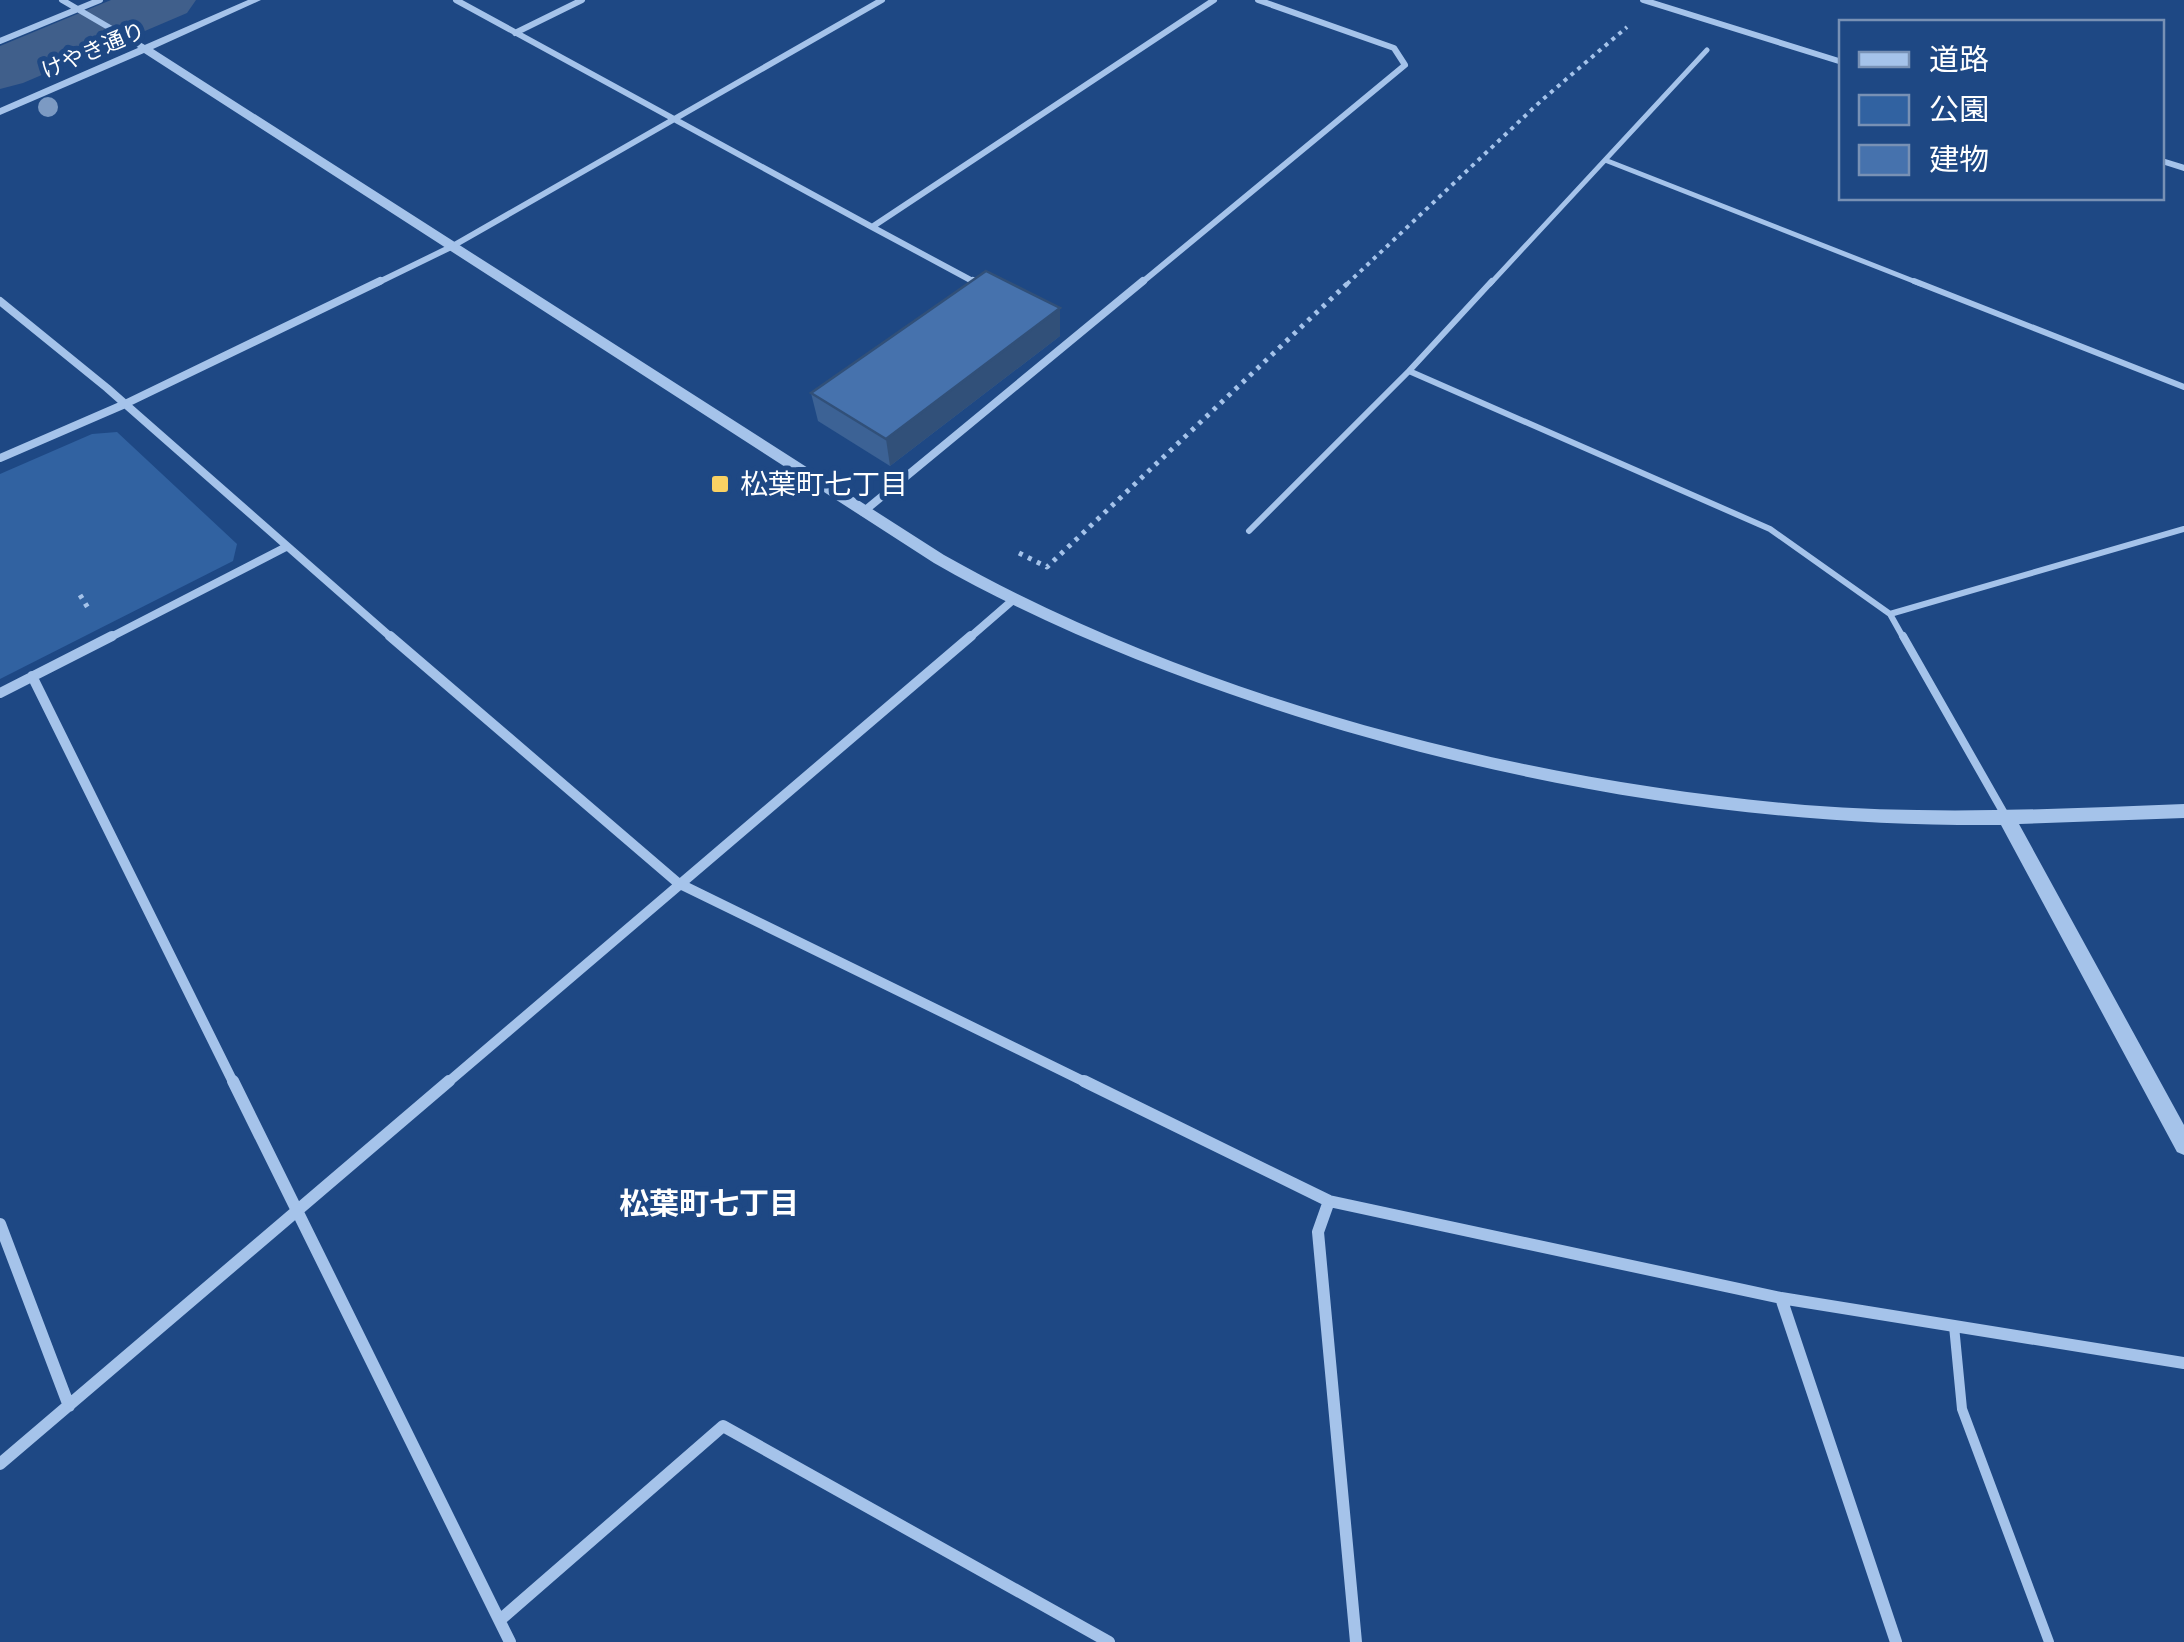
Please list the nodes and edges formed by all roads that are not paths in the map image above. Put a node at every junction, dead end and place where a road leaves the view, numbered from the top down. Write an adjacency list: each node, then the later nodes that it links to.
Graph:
1 (62, 0): 10 (street)
2 (100, 0): 10 (street)
3 (256, 0): 13 (street, けやき通り)
4 (456, 0): 11 (street)
5 (582, 0): 11 (street)
6 (882, 0): 17 (street)
7 (1214, 0): 19 (street)
8 (1258, 0): 24 (street)
9 (1643, 0): 15 (street)
10 (78, 9): 12 (street); 13 (street)
11 (516, 33): 17 (street)
12 (0, 41)
13 (146, 49): 16 (street, けやき通り); 20 (street)
14 (1707, 50): 18 (lane)
15 (1839, 61)
16 (0, 112)
17 (674, 118): 19 (street); 20 (street)
18 (1605, 160): 25 (lane); 26 (lane)
19 (872, 226): 21 (street)
20 (451, 247): 27 (street); 29 (street)
21 (992, 291)
22 (0, 301): 27 (street)
23 (1060, 328): 24 (street)
24 (1077, 337): 29 (street)
25 (1409, 371): 31 (lane); 34 (lane)
26 (2184, 387)
27 (125, 404): 28 (street); 32 (street)
28 (0, 458)
29 (862, 512): 33 (street)
30 (2184, 529): 34 (lane)
31 (1249, 532)
32 (286, 548): 35 (street); 39 (street)
33 (1012, 600): 38 (street); 39 (street)
34 (1890, 614): 38 (lane)
35 (32, 676): 36 (street); 42 (street)
36 (0, 693)
37 (2184, 811): 38 (street)
38 (2008, 819): 40 (street)
39 (678, 883): 41 (street); 42 (street)
40 (2184, 1145)
41 (1328, 1200): 44 (street); 52 (street)
42 (300, 1212): 47 (street); 49 (street)
43 (0, 1224): 47 (street)
44 (1782, 1298): 45 (street); 53 (street)
45 (1954, 1326): 46 (street); 54 (lane)
46 (2184, 1363)
47 (69, 1406): 48 (street)
48 (0, 1464)
49 (500, 1620): 50 (street); 51 (street)
50 (510, 1642)
51 (1108, 1642)
52 (1356, 1642)
53 (1896, 1642)
54 (2049, 1642)

